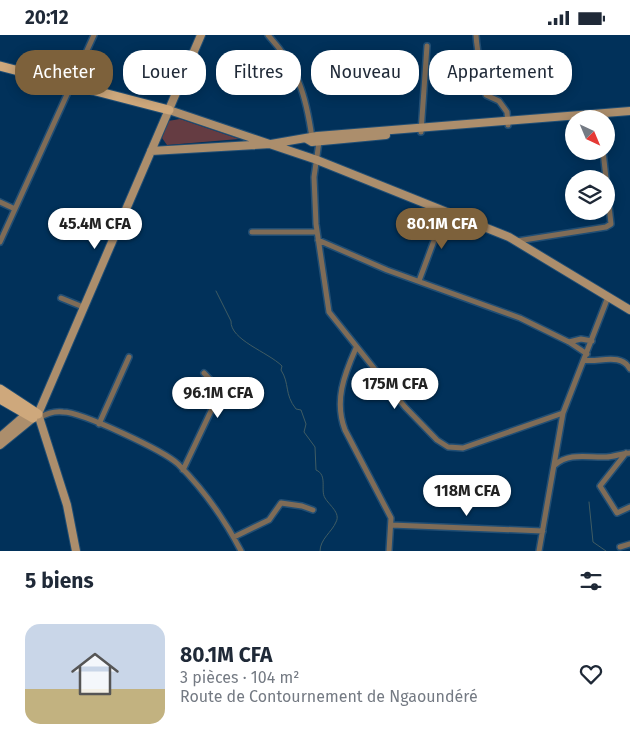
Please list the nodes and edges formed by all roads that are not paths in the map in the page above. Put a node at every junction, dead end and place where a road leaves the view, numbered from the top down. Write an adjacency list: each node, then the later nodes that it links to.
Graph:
1 (94, 35): 6 (street)
2 (201, 35): 11 (main road)
3 (268, 35): 20 (street)
4 (476, 35): 18 (street)
5 (427, 47): 19 (street)
6 (87, 50)
7 (0, 66): 8 (main road)
8 (15, 70)
9 (66, 95): 26 (street)
10 (110, 95): 11 (main road)
11 (169, 110): 21 (main road); 22 (main road)
12 (630, 111): 13 (main road)
13 (615, 113)
14 (615, 115): 15 (main road)
15 (630, 115)
16 (565, 119): 18 (main road)
17 (565, 120): 18 (main road)
18 (508, 123): 19 (main road)
19 (422, 130): 20 (main road)
20 (312, 140): 21 (main road); 23 (street)
21 (271, 144): 22 (main road); 23 (main road)
22 (151, 151): 36 (main road)
23 (317, 160): 27 (main road); 29 (street)
24 (604, 160): 31 (street)
25 (0, 202): 26 (street)
26 (15, 209): 32 (street)
27 (445, 211): 31 (main road); 33 (street)
28 (252, 231): 29 (street)
29 (317, 232): 30 (street)
30 (318, 240): 33 (street); 40 (street)
31 (516, 241): 34 (main road)
32 (0, 242)
33 (419, 281): 38 (street)
34 (608, 297): 37 (main road); 39 (street)
35 (61, 298): 36 (street)
36 (83, 307): 49 (main road)
37 (630, 310)
38 (569, 341): 39 (street); 41 (street)
39 (592, 341): 41 (street)
40 (356, 348): 48 (street); 58 (street)
41 (587, 354): 43 (street)
42 (129, 357): 50 (street)
43 (584, 361): 44 (street); 48 (street)
44 (630, 369)
45 (204, 373): 55 (street)
46 (0, 389): 49 (main road)
47 (0, 399): 49 (main road)
48 (563, 413): 54 (street)
49 (35, 417): 50 (street); 51 (main road); 52 (main road); 63 (main road)
50 (99, 424): 55 (street)
51 (0, 437)
52 (0, 445)
53 (628, 453): 54 (street); 56 (street)
54 (555, 465): 59 (street)
55 (183, 470): 60 (street)
56 (630, 507)
57 (313, 510): 60 (street)
58 (391, 525): 59 (street); 65 (street)
59 (543, 531): 66 (street)
60 (234, 537): 64 (street)
61 (630, 544): 62 (street)
62 (620, 547)
63 (76, 551)
64 (241, 551)
65 (389, 551)
66 (539, 551)

